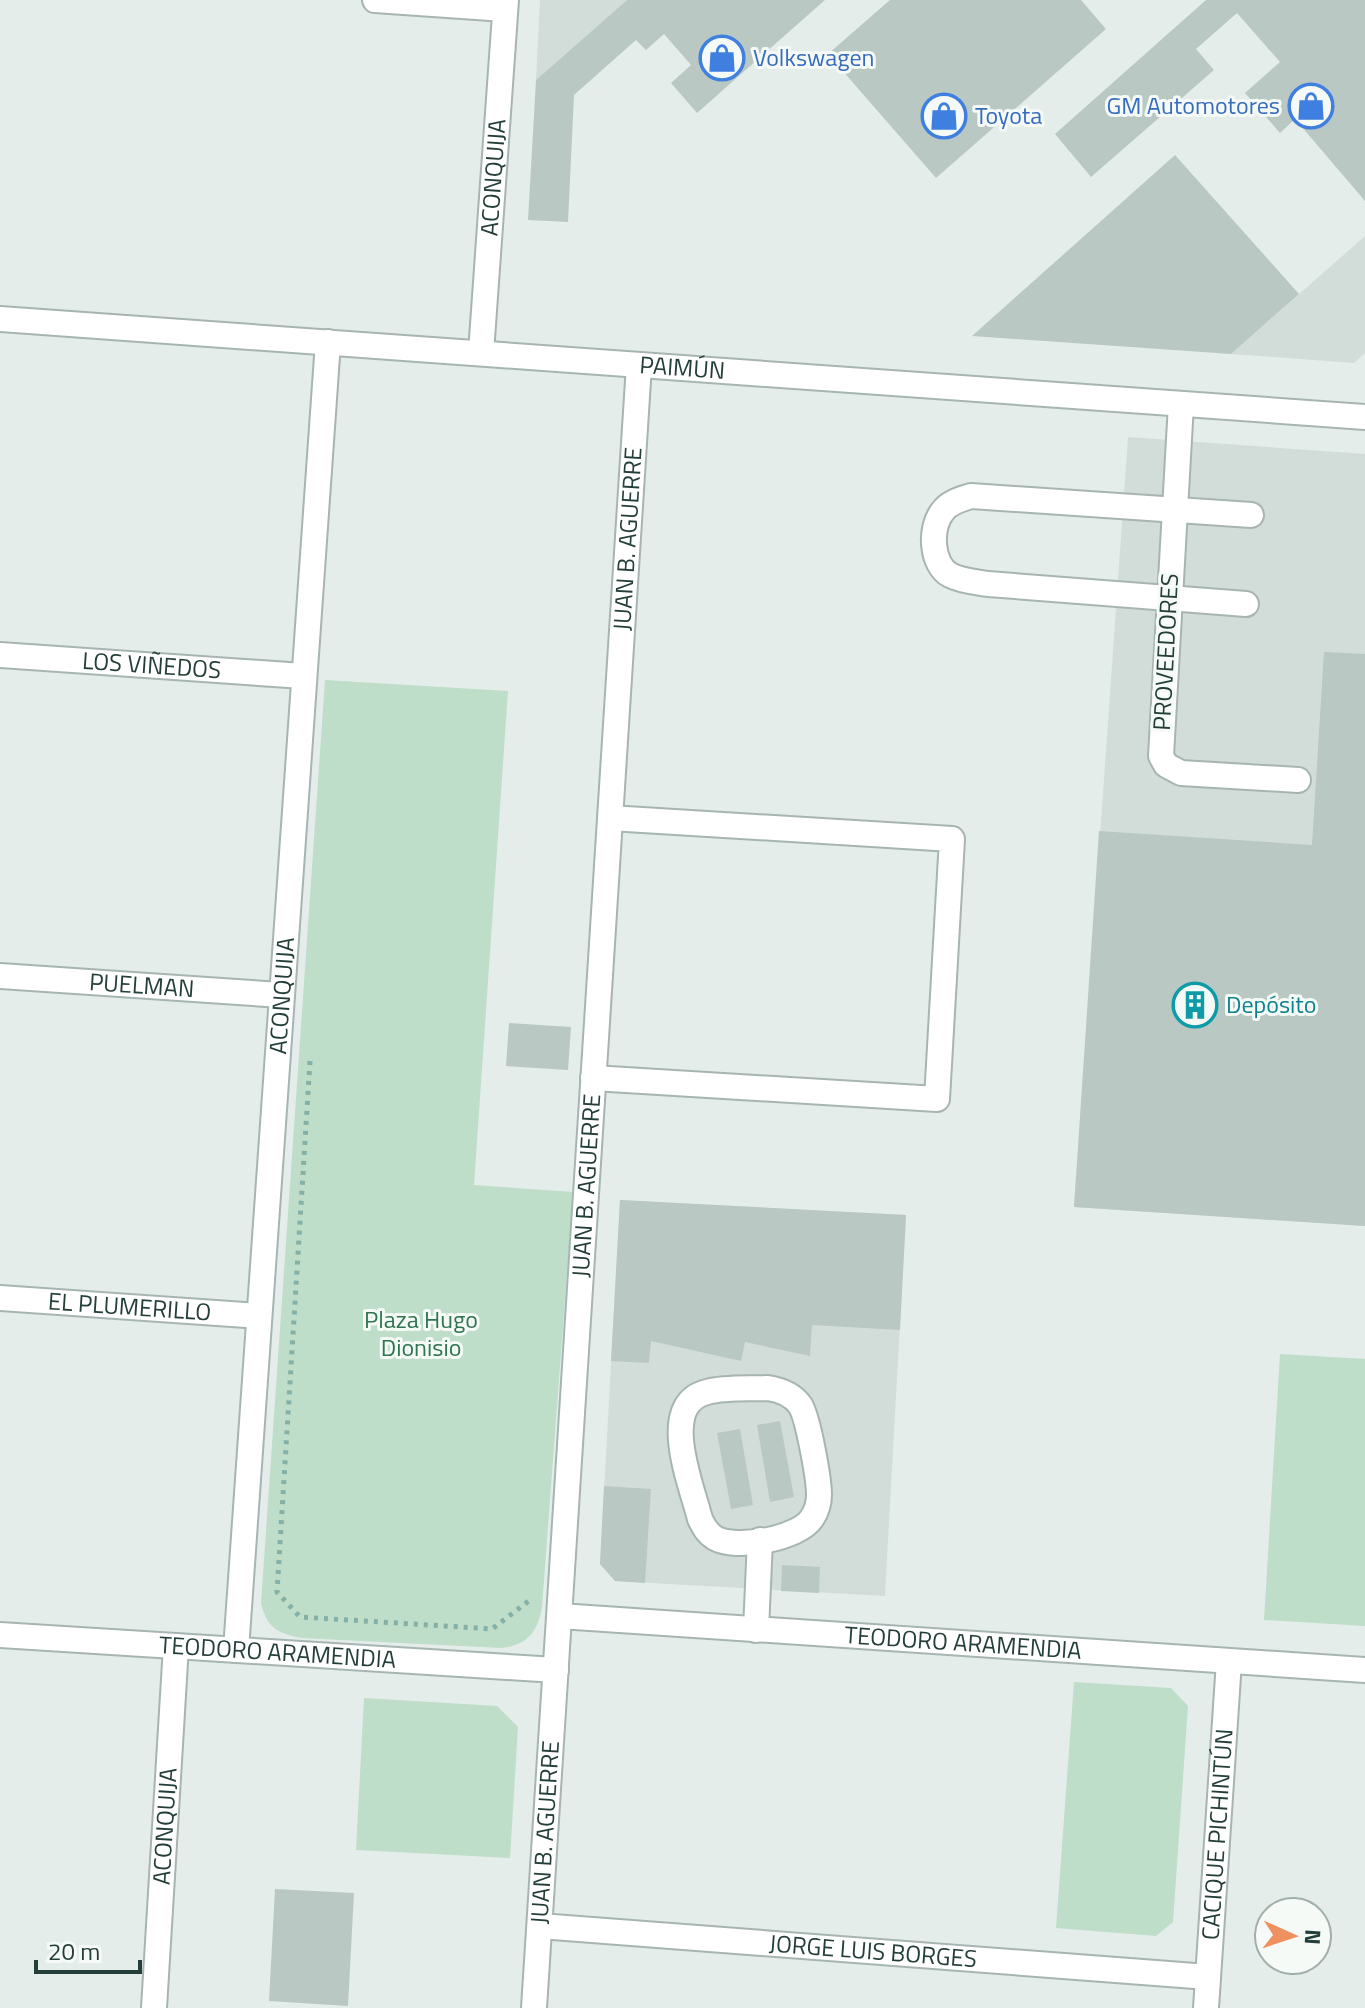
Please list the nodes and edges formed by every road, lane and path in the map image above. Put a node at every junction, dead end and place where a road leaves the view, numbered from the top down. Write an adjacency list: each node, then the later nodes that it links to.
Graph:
1 (375, 0): 2 (street)
2 (505, 4): 5 (street, ACONQUIJA)
3 (0, 319): 4 (street, PAIMÚN)
4 (328, 342): 5 (street, PAIMÚN); 14 (street, ACONQUIJA)
5 (481, 353): 6 (street, PAIMÚN)
6 (639, 365): 7 (street, PAIMÚN); 16 (street, JUAN B. AGUERRE)
7 (1181, 404): 8 (street, PAIMÚN); 9 (street, PROVEEDORES)
8 (1365, 417)
9 (1175, 510): 10 (street); 11 (street, PROVEEDORES); 11 (street)
10 (1251, 515)
11 (1170, 598): 12 (street); 15 (street, PROVEEDORES)
12 (1246, 604)
13 (0, 655): 14 (street, LOS VIÑEDOS)
14 (303, 676): 18 (street, ACONQUIJA)
15 (1298, 780)
16 (610, 818): 20 (street, JUAN B. AGUERRE); 20 (street)
17 (0, 976): 18 (street, PUELMAN)
18 (281, 995): 22 (street, ACONQUIJA)
19 (311, 1058): 24 (path)
20 (593, 1078): 25 (street, JUAN B. AGUERRE)
21 (0, 1298): 22 (street, EL PLUMERILLO)
22 (259, 1316): 29 (street, ACONQUIJA)
23 (760, 1540): 23 (street); 26 (street)
24 (531, 1598)
25 (560, 1616): 26 (street, TEODORO ARAMENDIA); 31 (street, JUAN B. AGUERRE)
26 (756, 1630): 30 (street, TEODORO ARAMENDIA)
27 (0, 1635): 28 (street, TEODORO ARAMENDIA)
28 (176, 1646): 29 (street, TEODORO ARAMENDIA); 35 (street, ACONQUIJA)
29 (236, 1650): 31 (street, TEODORO ARAMENDIA)
30 (1229, 1661): 32 (street, TEODORO ARAMENDIA); 34 (street, CACIQUE PICHINTÚN)
31 (556, 1670): 33 (street, JUAN B. AGUERRE)
32 (1365, 1670)
33 (540, 1926): 34 (street, JORGE LUIS BORGES); 36 (street, JUAN B. AGUERRE)
34 (1208, 1977): 37 (street, CACIQUE PICHINTÚN)
35 (154, 2008)
36 (534, 2008)
37 (1206, 2008)

